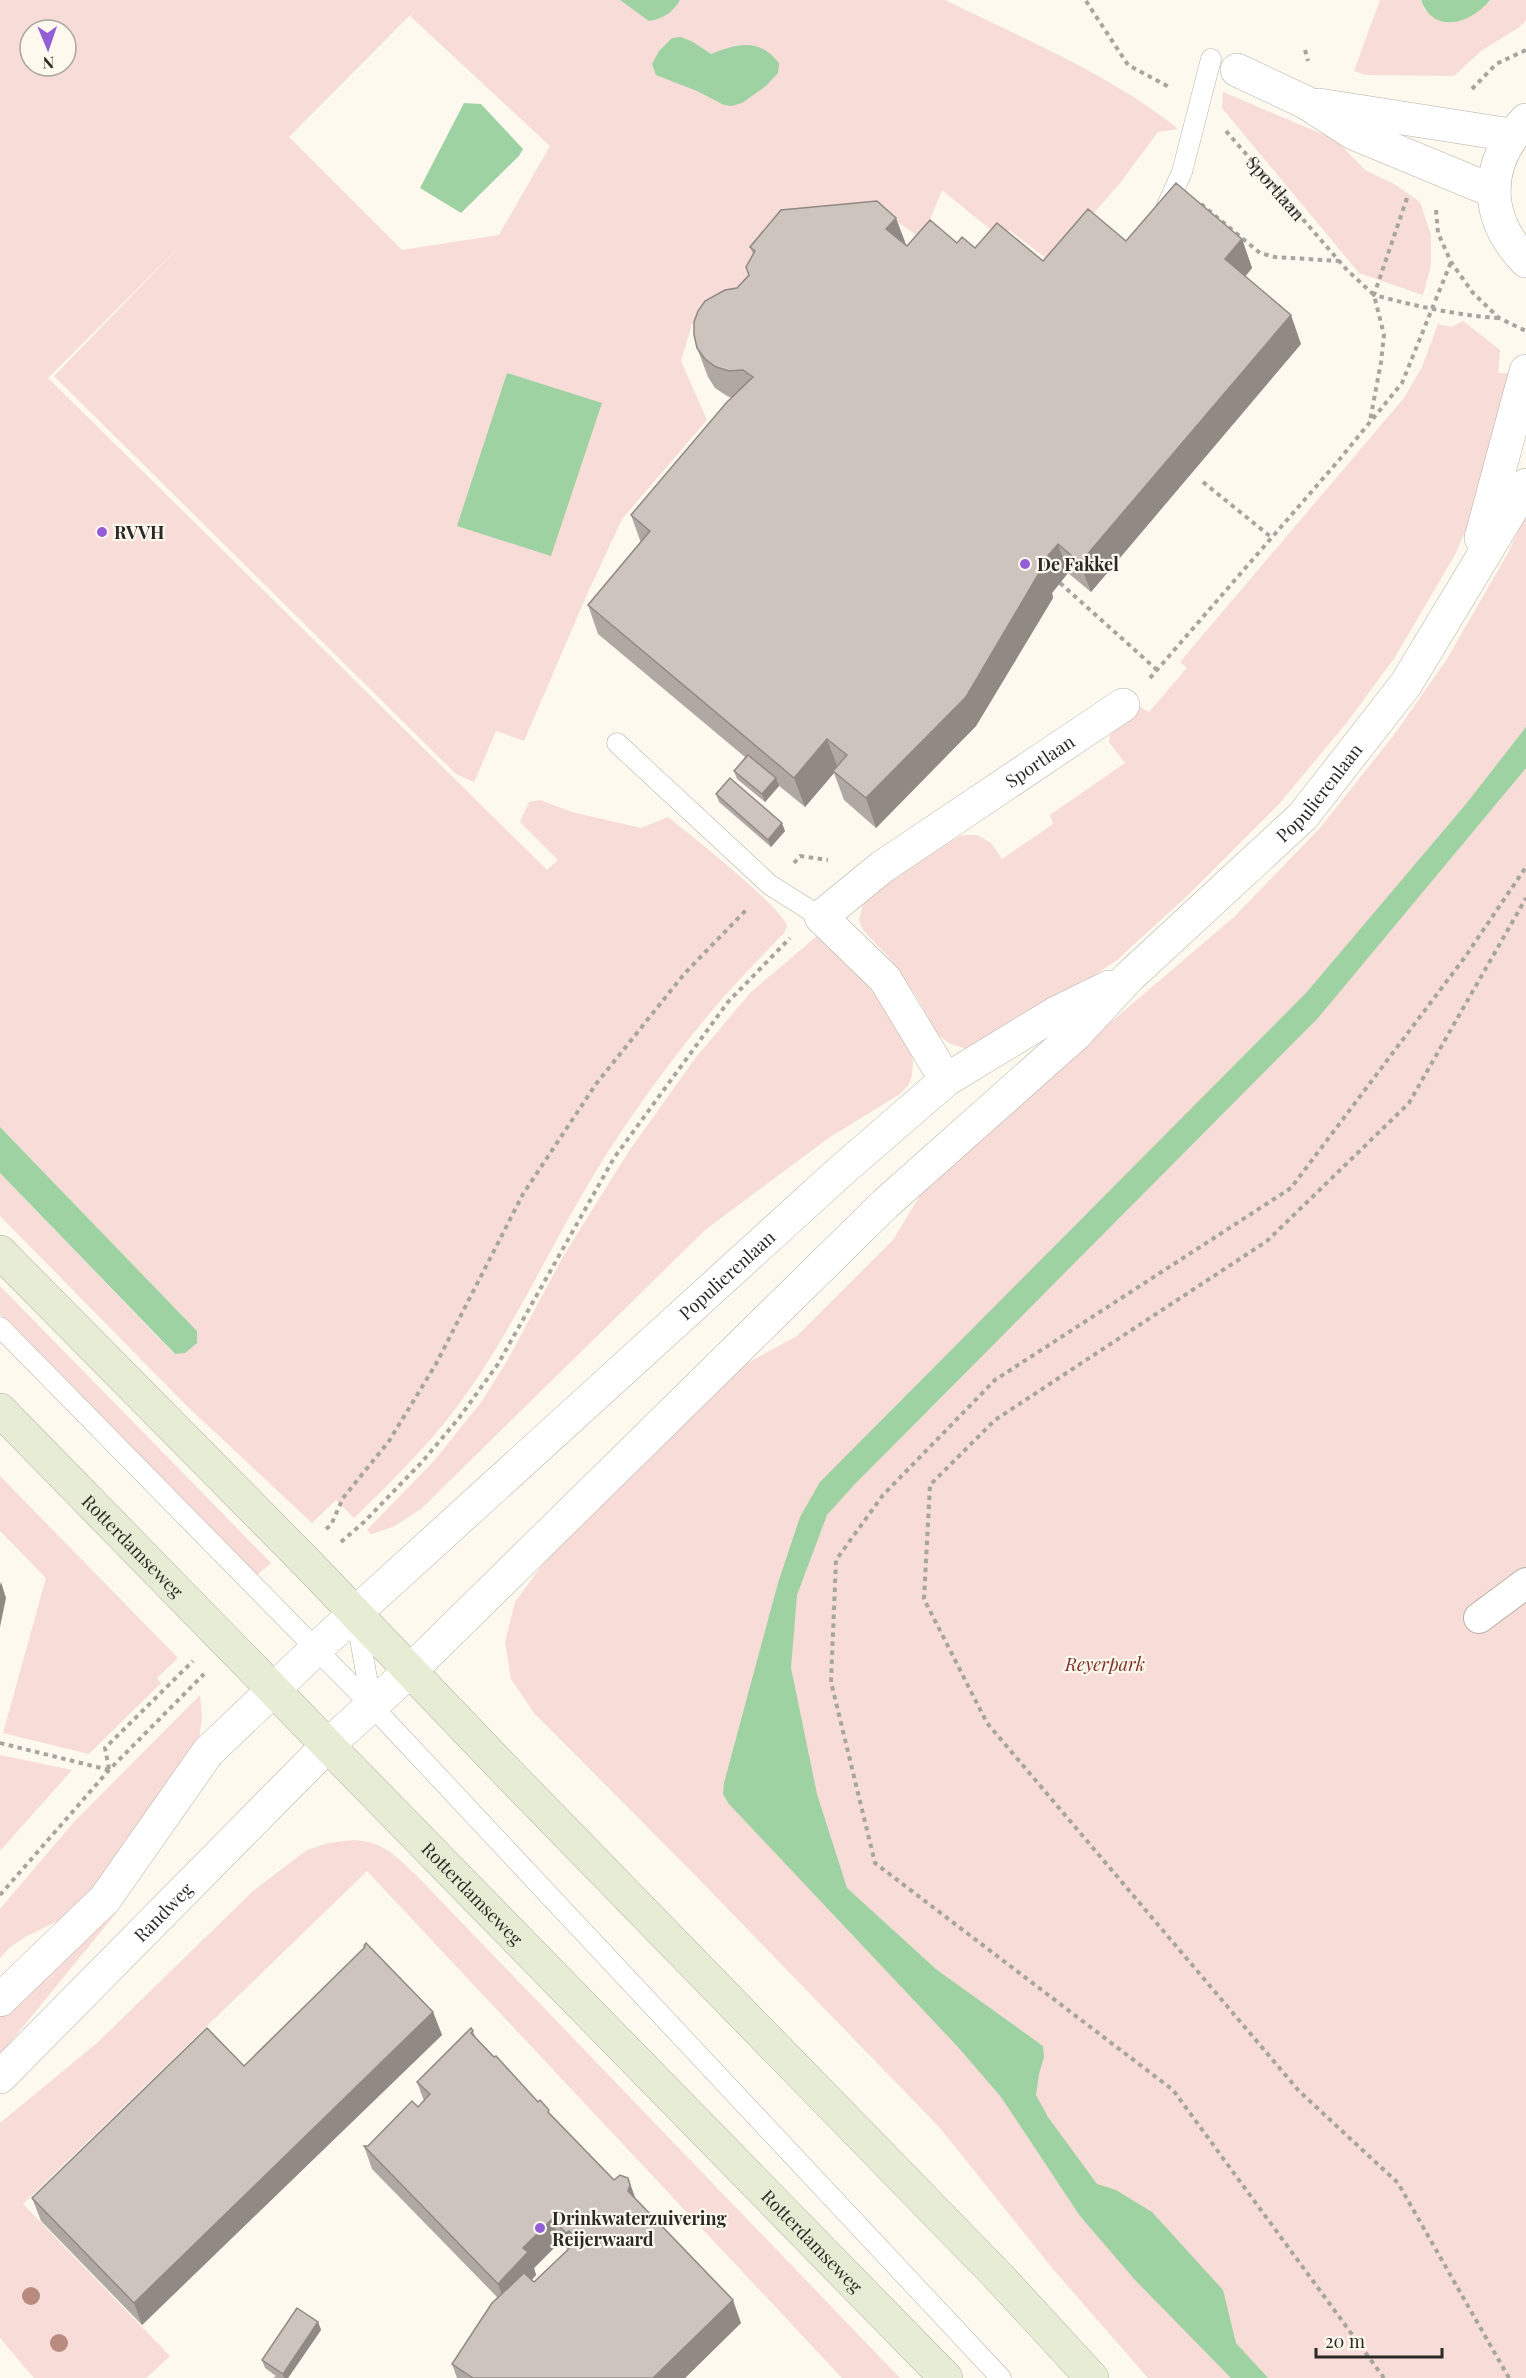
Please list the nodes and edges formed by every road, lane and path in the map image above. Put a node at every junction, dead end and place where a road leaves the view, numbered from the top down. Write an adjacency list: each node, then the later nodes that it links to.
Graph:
1 (1086, 2): 5 (path, Sportlaan)
2 (1526, 50): 6 (path)
3 (1224, 64): 4 (street); 5 (lane)
4 (1305, 102): 6 (street); 9 (street)
5 (1201, 104): 8 (lane); 12 (path, Sportlaan)
6 (1448, 126): 7 (street)
7 (1518, 128): 9 (street)
8 (1182, 172): 11 (lane); 12 (path)
9 (1493, 191): 13 (street)
10 (1434, 198): 14 (path)
11 (1162, 219)
12 (1339, 261): 15 (path, Sportlaan)
13 (1526, 261)
14 (1450, 262): 16 (path); 17 (path)
15 (1374, 295): 16 (path); 20 (path)
16 (1431, 310): 17 (path); 20 (path)
17 (1499, 318): 18 (path)
18 (1526, 331)
19 (1526, 371): 24 (street, Populierenlaan)
20 (1370, 422): 23 (path)
21 (1203, 482): 23 (path)
22 (1526, 485): 24 (street, Populierenlaan)
23 (1271, 537): 26 (path)
24 (1471, 575): 34 (street, Populierenlaan)
25 (1060, 583): 26 (path)
26 (1157, 670): 27 (path)
27 (1123, 705): 29 (street, Sportlaan)
28 (617, 743): 31 (lane)
29 (882, 867): 31 (path); 33 (street, Sportlaan)
30 (1526, 867): 57 (path)
31 (770, 885): 33 (lane); 39 (path)
32 (1526, 898): 58 (path)
33 (821, 917): 35 (street); 39 (path)
34 (1129, 977): 35 (street, Populierenlaan); 45 (street, Populierenlaan)
35 (946, 1080): 41 (street, Populierenlaan)
36 (0, 1252): 39 (main road)
37 (0, 1326): 44 (lane)
38 (0, 1410): 43 (main road, Rotterdamseweg)
39 (306, 1561): 41 (main road)
40 (1526, 1583): 42 (street)
41 (356, 1613): 44 (street, Populierenlaan); 45 (main road); 47 (lane)
42 (1479, 1618)
43 (225, 1640): 46 (main road, Rotterdamseweg); 50 (path); 50 (path)
44 (316, 1648): 46 (street, Populierenlaan); 47 (lane)
45 (411, 1671): 47 (street, Populierenlaan); 56 (main road)
46 (272, 1689): 49 (main road, Rotterdamseweg); 52 (street)
47 (372, 1706): 49 (street, Randweg); 55 (lane)
48 (0, 1743): 50 (path)
49 (327, 1746): 53 (street, Randweg); 54 (main road, Rotterdamseweg)
50 (109, 1770): 51 (path)
51 (0, 1895)
52 (0, 2000)
53 (0, 2077)
54 (946, 2378)
55 (1001, 2378)
56 (1092, 2378)
57 (1384, 2378)
58 (1509, 2378)

